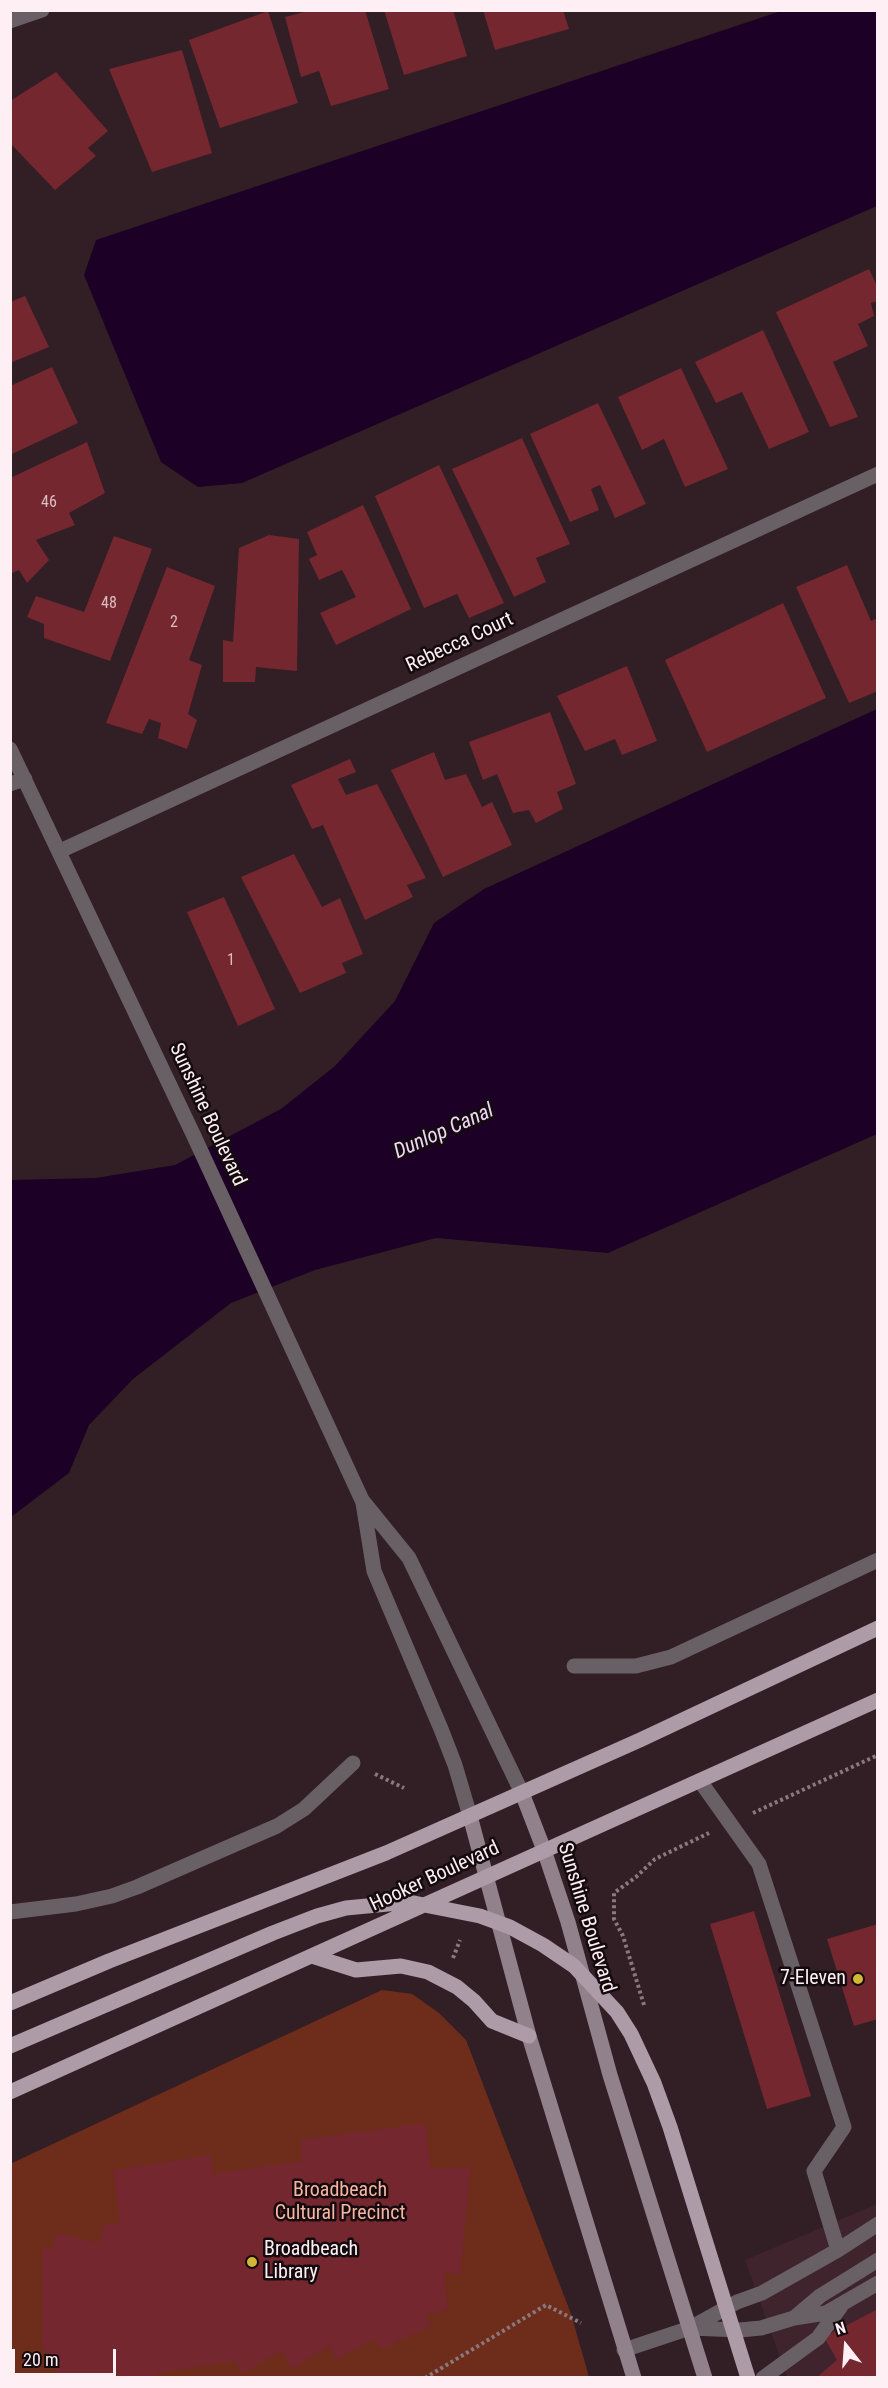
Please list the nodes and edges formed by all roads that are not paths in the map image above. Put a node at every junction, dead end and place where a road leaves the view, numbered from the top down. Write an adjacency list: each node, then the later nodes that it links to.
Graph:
1 (42, 10): 2 (street)
2 (10, 21)
3 (878, 474): 6 (street, Rebecca Court)
4 (10, 749): 5 (street, Sunshine Boulevard)
5 (18, 782): 6 (street, Sunshine Boulevard)
6 (60, 851): 7 (street, Sunshine Boulevard)
7 (362, 1500): 14 (street, Sunshine Boulevard); 15 (street, Sunshine Boulevard)
8 (878, 1560): 10 (street)
9 (878, 1628): 14 (main road, Hooker Boulevard)
10 (573, 1666)
11 (878, 1700): 13 (main road, Hooker Boulevard)
12 (353, 1763): 18 (street)
13 (700, 1781): 16 (main road, Hooker Boulevard); 25 (street)
14 (522, 1793): 15 (main road, Hooker Boulevard); 16 (main road, Sunshine Boulevard)
15 (470, 1816): 17 (main road, Sunshine Boulevard); 20 (main road, Hooker Boulevard)
16 (544, 1850): 17 (main road, Hooker Boulevard); 30 (main road, Sunshine Boulevard)
17 (486, 1877): 19 (main road, Hooker Boulevard); 21 (main road, Sunshine Boulevard)
18 (10, 1912)
19 (312, 1956): 21 (main road); 23 (main road, Hooker Boulevard)
20 (10, 2003)
21 (529, 2036): 31 (main road, Sunshine Boulevard)
22 (10, 2046): 34 (main road)
23 (10, 2092)
24 (878, 2224): 25 (street)
25 (838, 2250): 30 (street)
26 (878, 2260): 29 (street)
27 (878, 2283): 28 (street)
28 (841, 2306): 29 (street); 35 (street)
29 (794, 2318): 30 (street)
30 (690, 2328): 31 (street); 33 (main road, Sunshine Boulevard)
31 (624, 2350): 32 (main road, Sunshine Boulevard)
32 (634, 2378)
33 (705, 2378)
34 (748, 2378)
35 (763, 2378)

